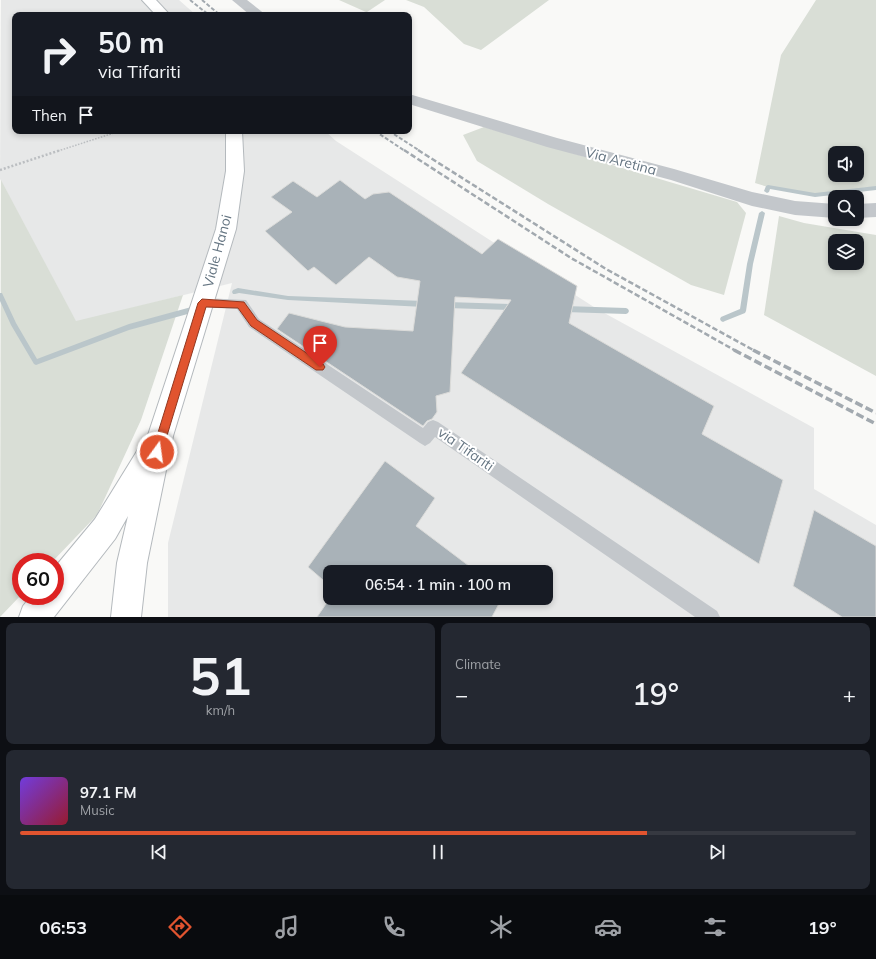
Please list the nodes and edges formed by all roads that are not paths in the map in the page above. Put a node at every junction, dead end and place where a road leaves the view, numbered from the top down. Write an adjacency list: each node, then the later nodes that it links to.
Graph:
1 (150, 0): 3 (main road)
2 (239, 0): 4 (street)
3 (160, 12)
4 (255, 12)
5 (412, 100): 7 (street, Via Aretina)
6 (234, 134): 10 (main road, Viale Hanoi)
7 (828, 210)
8 (876, 210): 9 (street)
9 (864, 211)
10 (202, 303): 11 (main road, Viale Hanoi); 16 (lane, via Tifariti)
11 (160, 436): 12 (main road, Viale Hanoi); 15 (main road, Viale Hanoi)
12 (64, 580)
13 (44, 605): 14 (main road)
14 (34, 617)
15 (126, 617)
16 (711, 617)

